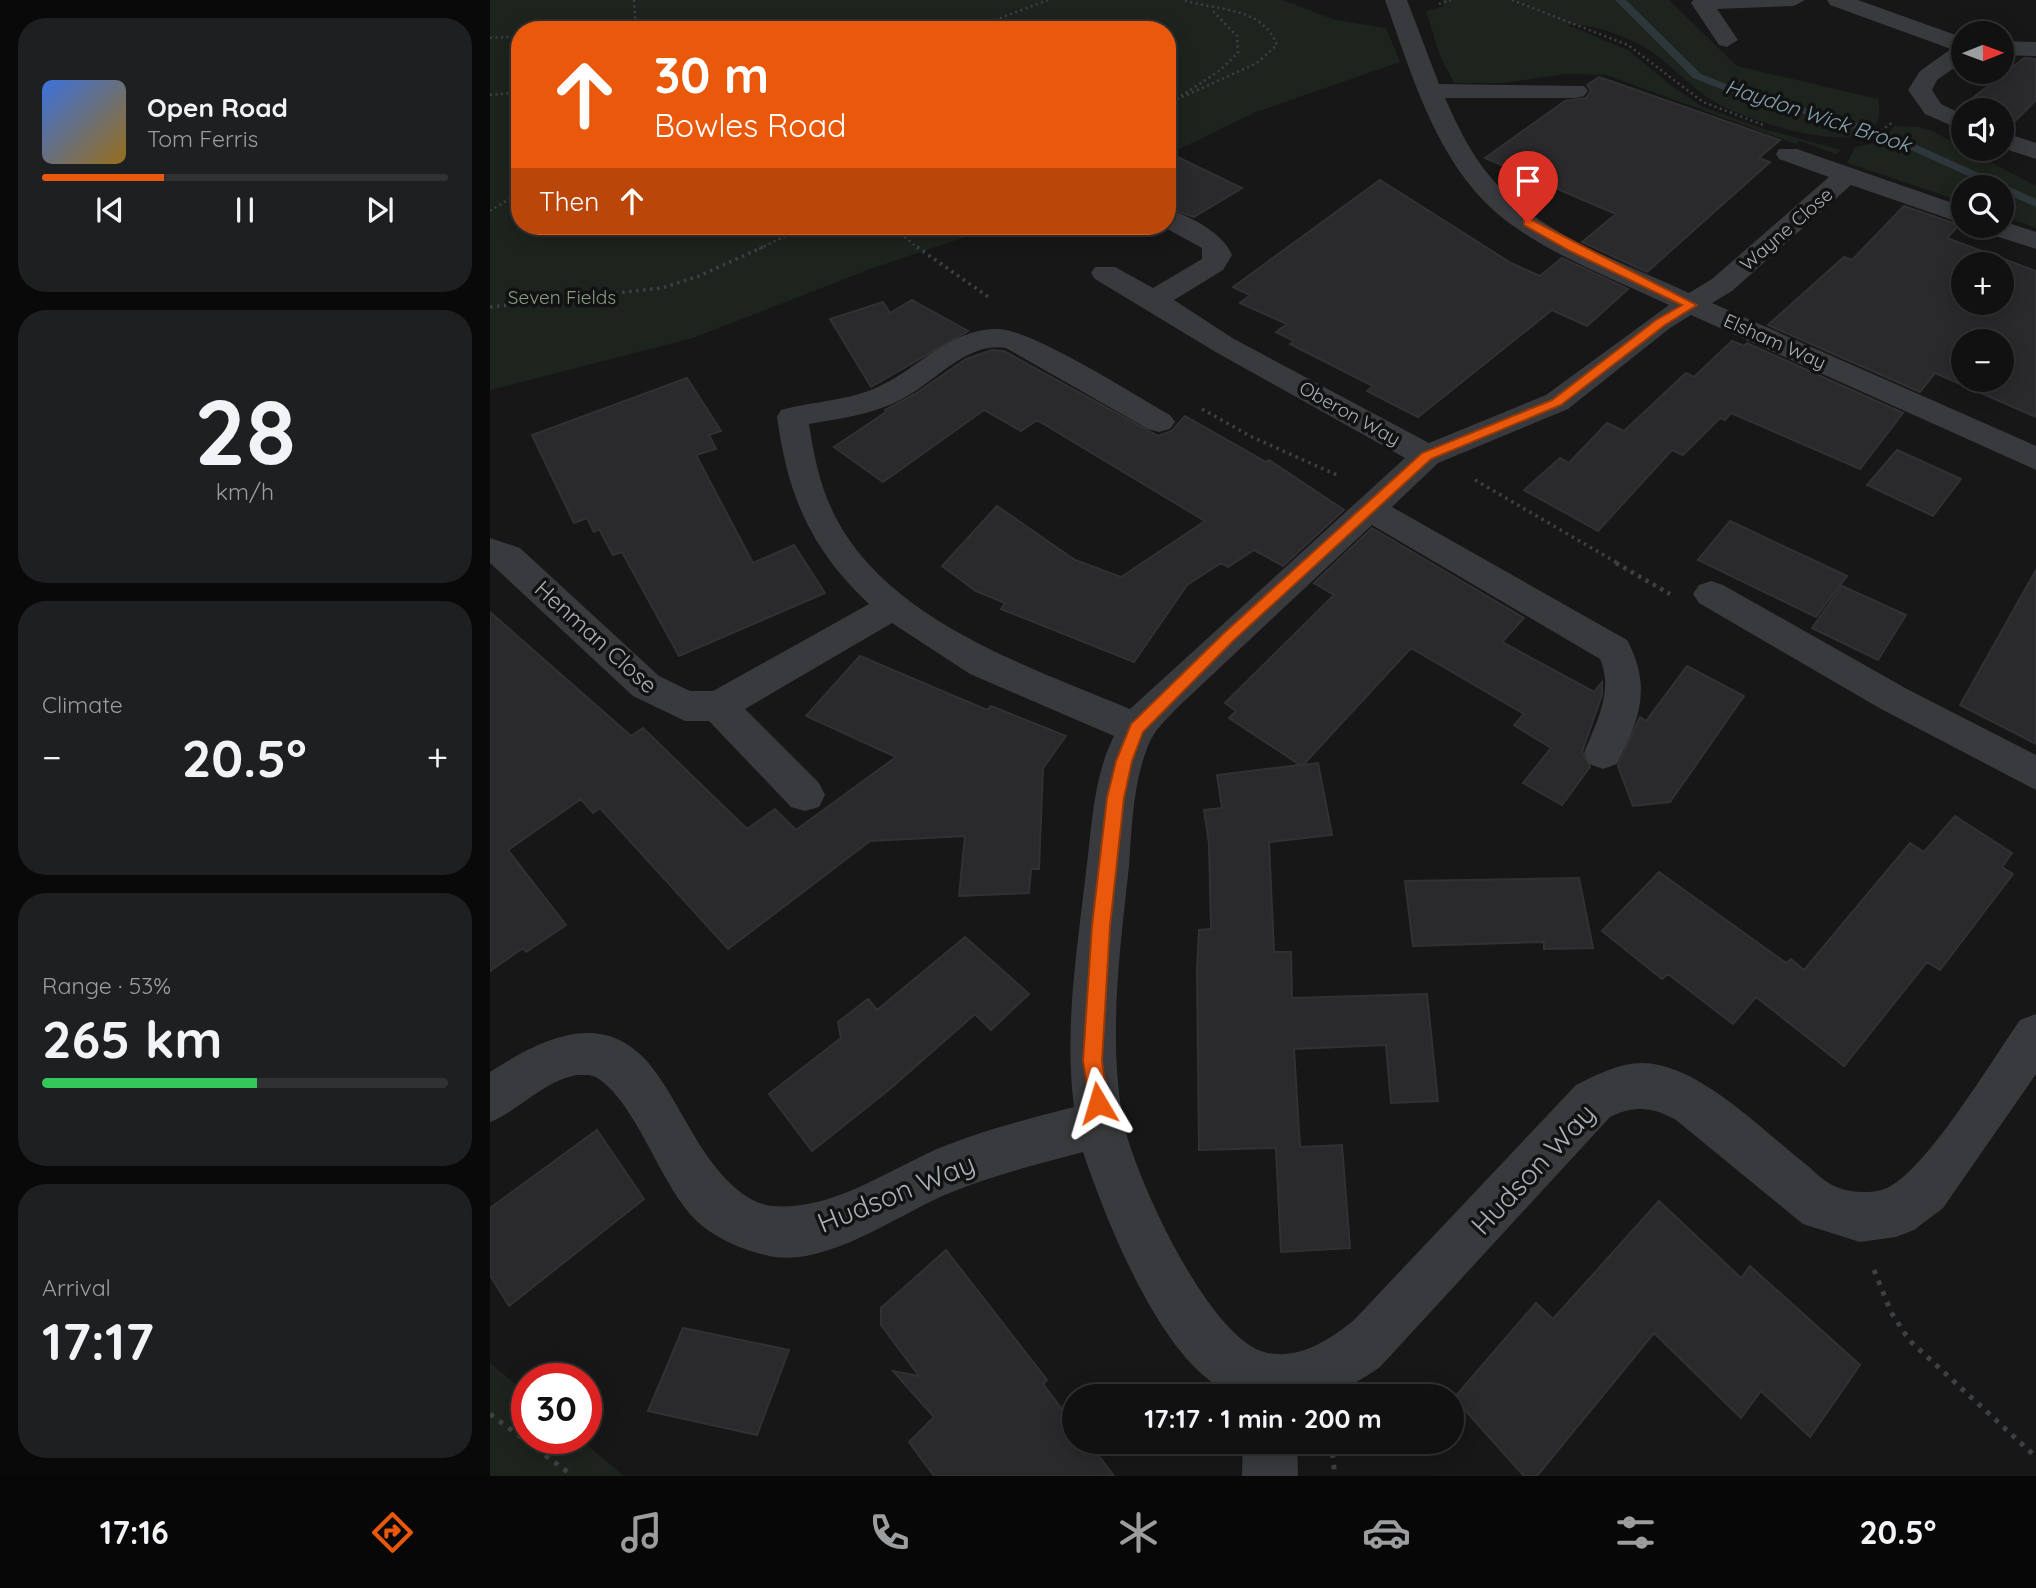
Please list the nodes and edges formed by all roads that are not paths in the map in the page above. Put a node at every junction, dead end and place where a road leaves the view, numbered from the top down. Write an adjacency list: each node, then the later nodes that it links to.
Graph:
1 (1396, 0): 9 (street, Elsham Way)
2 (1794, 0): 4 (street)
3 (1838, 0): 5 (street)
4 (1727, 40)
5 (1951, 43)
6 (2014, 48): 7 (street)
7 (2036, 49)
8 (1951, 58): 11 (street)
9 (1431, 91): 10 (street); 22 (street, Elsham Way)
10 (1576, 91)
11 (1951, 117)
12 (2014, 144): 13 (street)
13 (2036, 152)
14 (1788, 154): 15 (street)
15 (1847, 175): 16 (street, Wayne Close); 22 (street, Wayne Close)
16 (1951, 211)
17 (1176, 223): 21 (street)
18 (2014, 234): 19 (street)
19 (2036, 241)
20 (1105, 274): 21 (street, Oberon Way)
21 (1154, 300): 24 (street, Oberon Way)
22 (1691, 305): 24 (street, Oberon Way); 25 (street, Elsham Way)
23 (1159, 422): 29 (street)
24 (1427, 456): 26 (street)
25 (2036, 459)
26 (1370, 509): 31 (street); 32 (street)
27 (490, 550): 30 (street, Henman Close)
28 (1711, 594): 33 (street)
29 (893, 607): 30 (street, Henman Close); 31 (street)
30 (718, 706): 34 (street)
31 (1136, 729): 37 (street, Hudson Way)
32 (1602, 753)
33 (2036, 774)
34 (805, 795)
35 (2036, 1035): 39 (street, Hudson Way)
36 (490, 1099): 37 (street, Hudson Way)
37 (1100, 1124): 38 (street, Hudson Way)
38 (1264, 1384)
39 (1285, 1384)
40 (1270, 1454): 41 (street)
41 (1270, 1476)

